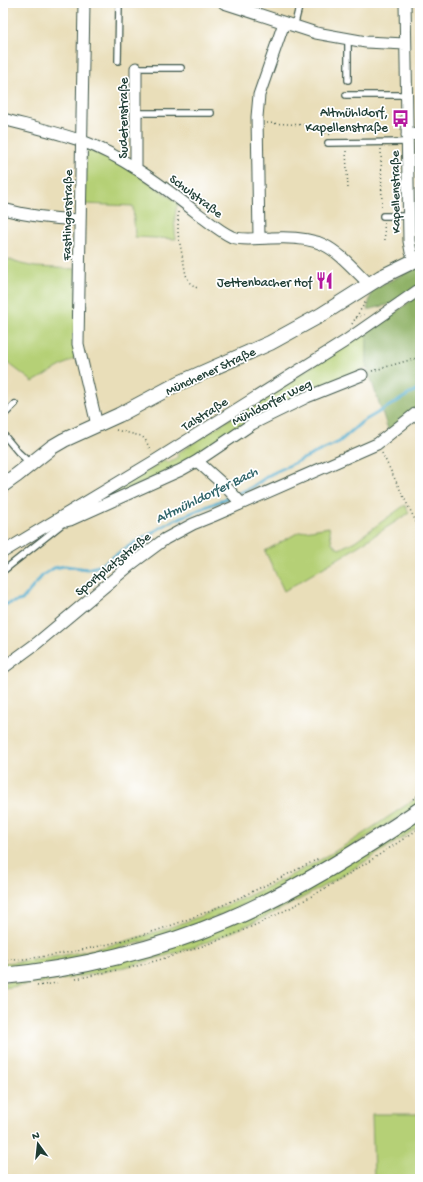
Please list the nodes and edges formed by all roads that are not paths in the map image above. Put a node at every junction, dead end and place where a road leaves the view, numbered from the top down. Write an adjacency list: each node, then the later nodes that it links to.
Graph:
1 (84, 3): 20 (street, Fastlingerstraße)
2 (119, 3): 9 (lane)
3 (224, 3): 6 (street)
4 (300, 3): 6 (lane)
5 (405, 3): 8 (street, Kapellenstraße)
6 (289, 25): 7 (street); 27 (street)
7 (348, 40): 8 (street); 12 (lane)
8 (405, 44): 14 (street, Kapellenstraße)
9 (118, 61)
10 (136, 68): 11 (lane); 15 (street, Sudetenstraße)
11 (181, 68)
12 (348, 80)
13 (346, 94): 14 (lane)
14 (406, 95): 19 (street, Kapellenstraße)
15 (136, 113): 16 (lane); 22 (street, Sudetenstraße)
16 (211, 113)
17 (3, 119): 20 (street, Schulstraße)
18 (420, 134): 19 (street)
19 (407, 139): 21 (lane); 25 (street, Kapellenstraße)
20 (82, 141): 22 (street, Schulstraße); 26 (street, Fastlingerstraße)
21 (328, 143)
22 (136, 169): 27 (street, Schulstraße)
23 (3, 209): 26 (street)
24 (383, 216): 25 (lane)
25 (408, 216): 28 (street, Kapellenstraße)
26 (80, 220): 35 (street, Fastlingerstraße)
27 (259, 238): 29 (street, Schulstraße)
28 (418, 258): 29 (street, Münchener Straße)
29 (369, 284): 35 (street, Münchener Straße)
30 (419, 291): 41 (street, Talstraße)
31 (362, 375): 37 (street, Mühldorfer Weg)
32 (15, 404): 34 (lane)
33 (420, 410): 40 (street, Sportplatzstraße)
34 (3, 416)
35 (97, 425): 38 (street, Münchener Straße)
36 (3, 434): 38 (lane)
37 (197, 461): 40 (street); 41 (street, Mühldorfer Weg)
38 (31, 464): 39 (street, Münchener Straße)
39 (3, 485)
40 (240, 502): 44 (street, Sportplatzstraße)
41 (64, 519): 42 (street, Talstraße); 43 (lane)
42 (3, 552)
43 (3, 571)
44 (3, 668)
45 (417, 804): 46 (main road)
46 (3, 976)

